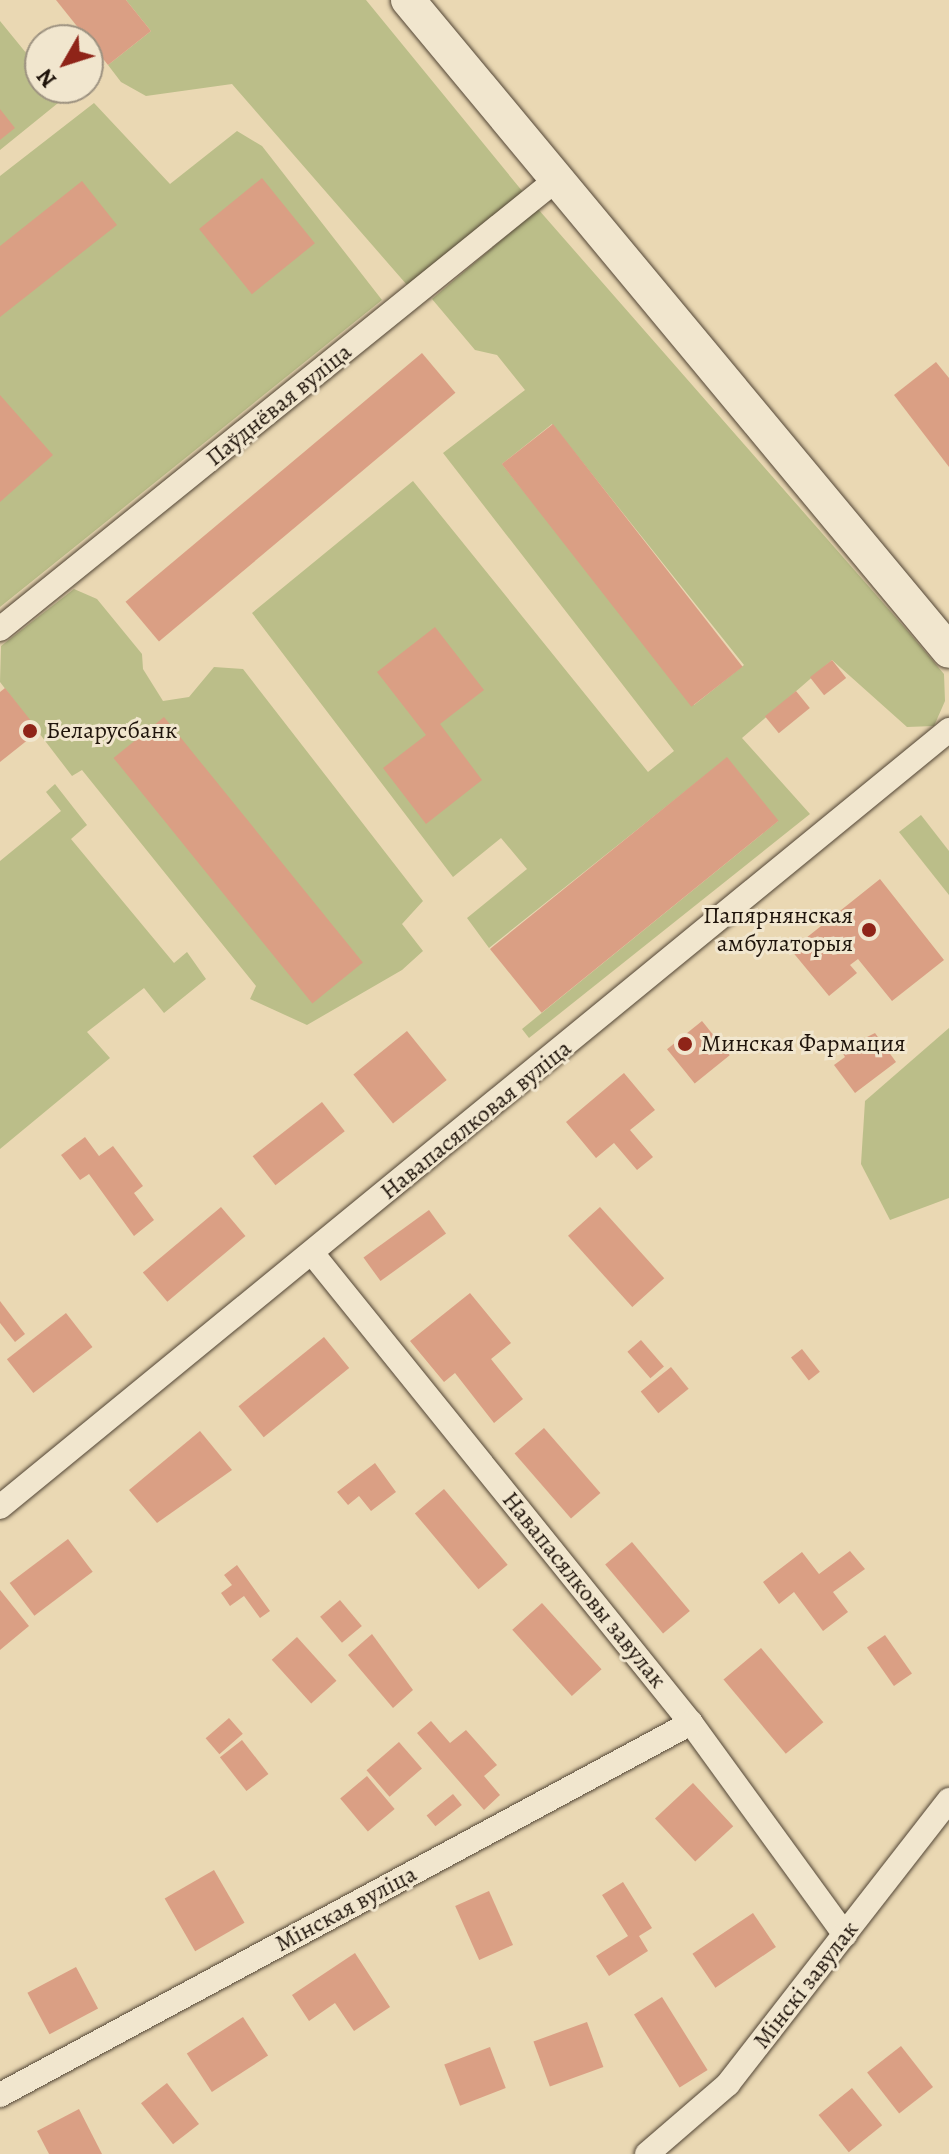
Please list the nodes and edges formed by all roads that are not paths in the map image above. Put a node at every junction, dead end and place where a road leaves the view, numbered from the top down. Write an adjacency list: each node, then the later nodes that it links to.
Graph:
1 (408, 0): 2 (main road)
2 (557, 179): 3 (street, Паўднёвая вуліца); 4 (main road)
3 (0, 629)
4 (949, 651)
5 (949, 730): 6 (street, Навапасялковая вуліца)
6 (312, 1253): 7 (street, Навапасялковая вуліца); 8 (street, Навапасялковы завулак)
7 (0, 1507)
8 (691, 1723): 10 (street, Навапасялковы завулак); 11 (street, Мінская вуліца)
9 (949, 1800): 10 (street, Мінскі завулак)
10 (845, 1935): 12 (street, Мінскі завулак)
11 (0, 2095)
12 (647, 2154)

